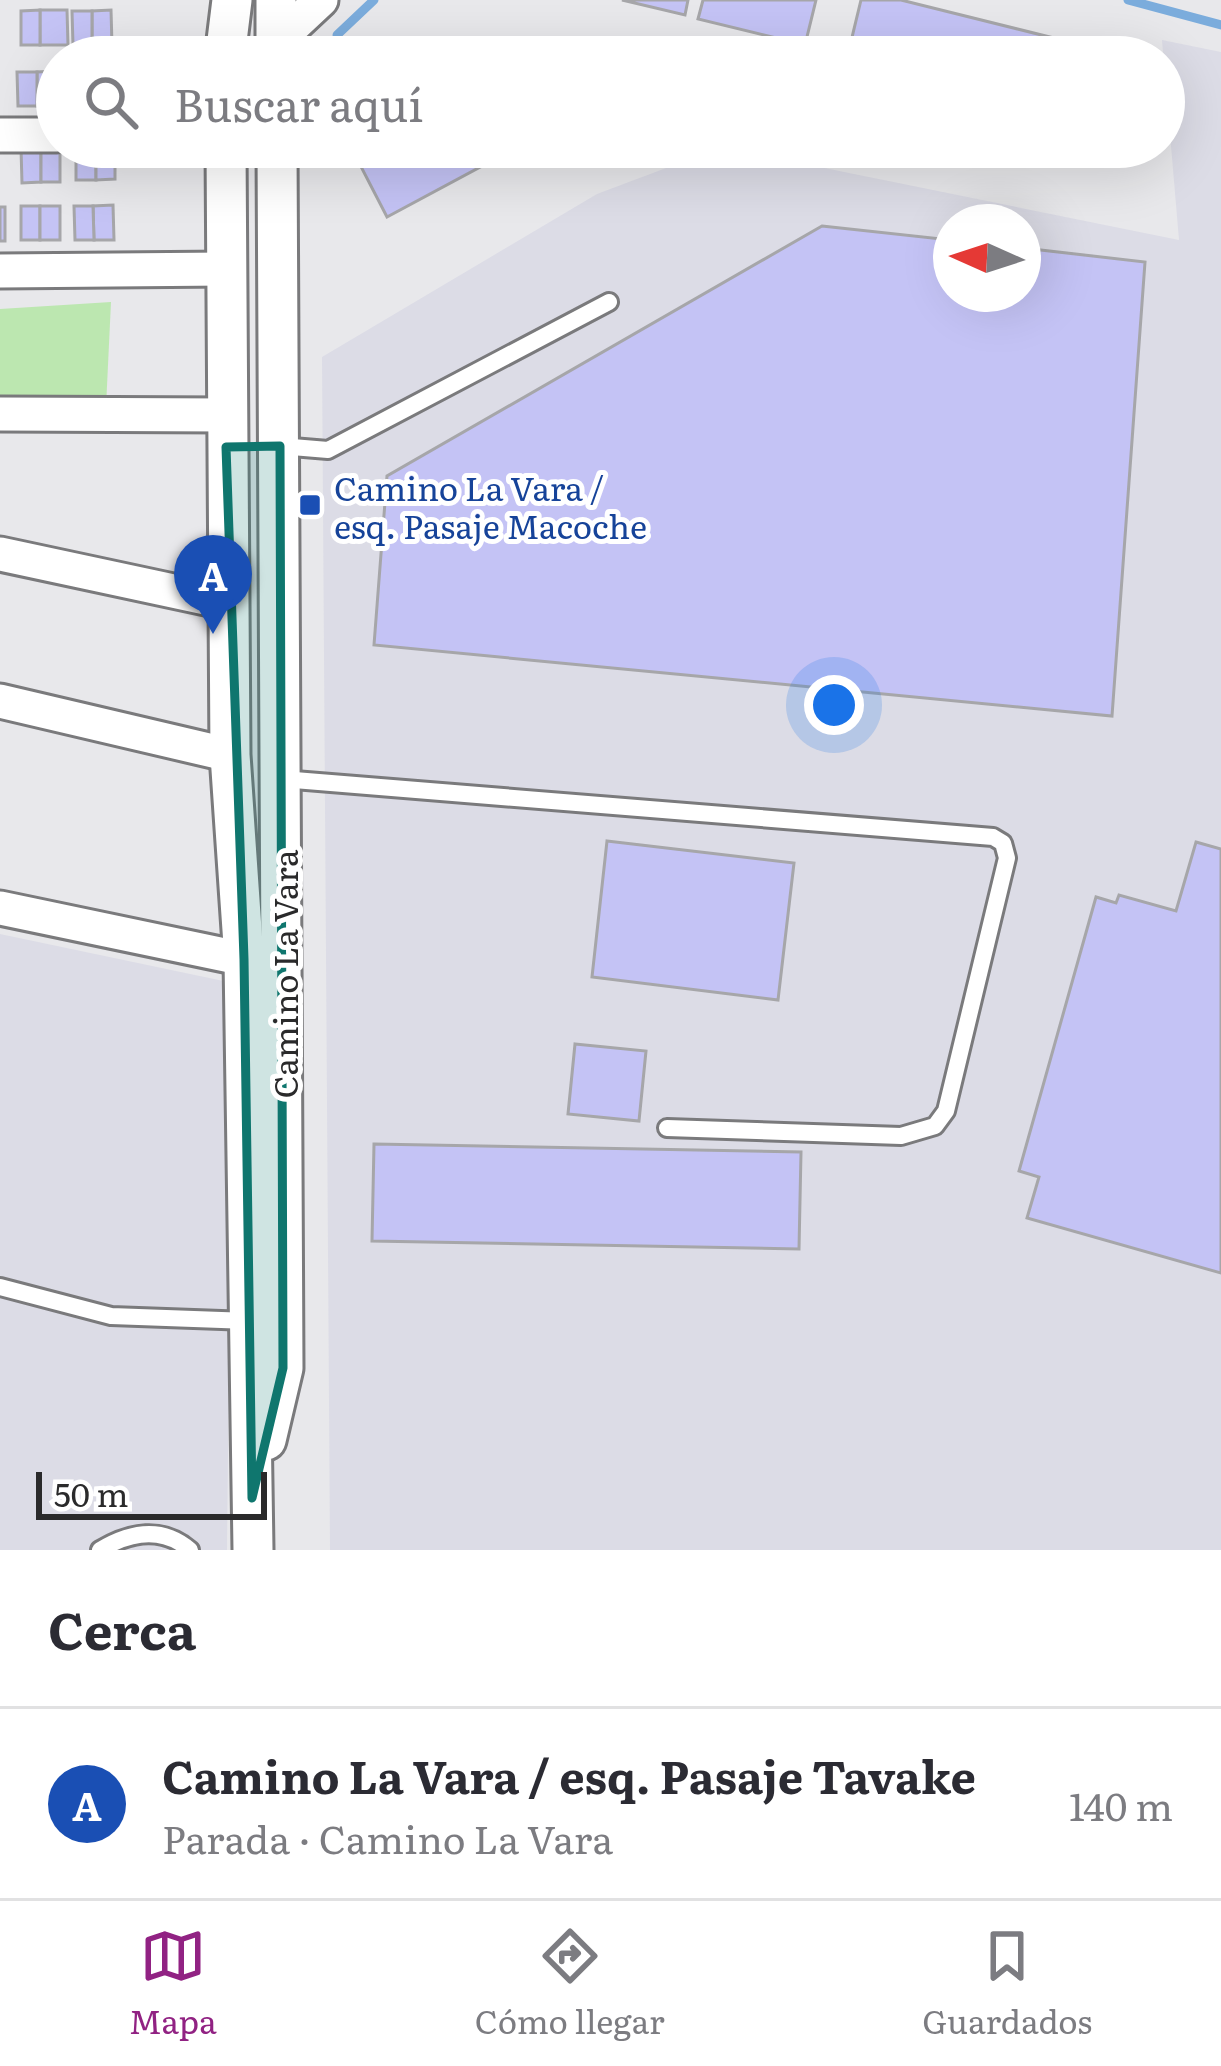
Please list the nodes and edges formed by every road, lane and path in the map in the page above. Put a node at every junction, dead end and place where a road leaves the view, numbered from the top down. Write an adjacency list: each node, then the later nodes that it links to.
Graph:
1 (232, 0): 4 (street)
2 (276, 0): 5 (street)
3 (321, 0): 6 (street)
4 (228, 36)
5 (275, 36)
6 (288, 36)
7 (0, 135): 8 (street)
8 (36, 135)
9 (226, 168): 11 (street, Camino La Vara)
10 (277, 168): 16 (street, Camino La Vara)
11 (226, 269): 12 (street); 15 (street, Camino La Vara)
12 (0, 271)
13 (609, 302): 16 (lane)
14 (0, 414): 15 (street)
15 (226, 431): 16 (street); 18 (street, Camino La Vara)
16 (280, 446): 21 (street, Camino La Vara)
17 (0, 554): 18 (street)
18 (229, 602): 20 (street, Camino La Vara)
19 (0, 701): 20 (street)
20 (230, 755): 23 (street, Camino La Vara)
21 (282, 779): 24 (street, Camino La Vara); 25 (lane)
22 (0, 908): 23 (street)
23 (244, 959): 24 (street); 27 (street, Camino La Vara)
24 (285, 968): 28 (street, Camino La Vara)
25 (667, 1128)
26 (0, 1288): 27 (lane)
27 (249, 1321): 28 (street, Camino La Vara)
28 (252, 1498): 31 (street, Camino La Vara)
29 (100, 1550): 30 (lane)
30 (190, 1550)
31 (253, 1550)

